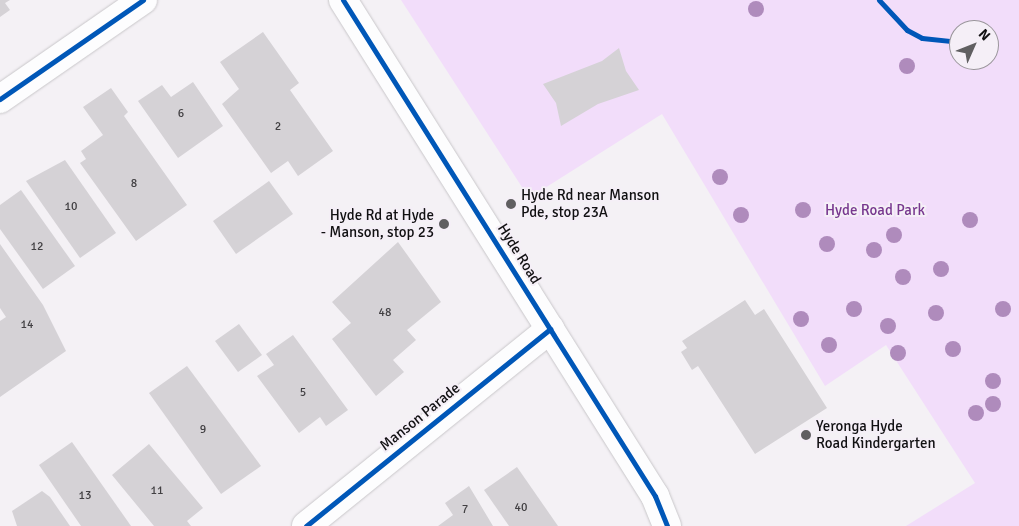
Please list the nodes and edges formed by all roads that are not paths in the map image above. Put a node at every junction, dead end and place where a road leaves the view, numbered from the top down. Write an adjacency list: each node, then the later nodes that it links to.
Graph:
1 (143, 0): 3 (street)
2 (343, 0): 4 (street, Hyde Road)
3 (0, 99)
4 (550, 329): 5 (street, Manson Parade); 6 (street, Hyde Road)
5 (306, 526)
6 (668, 526)

